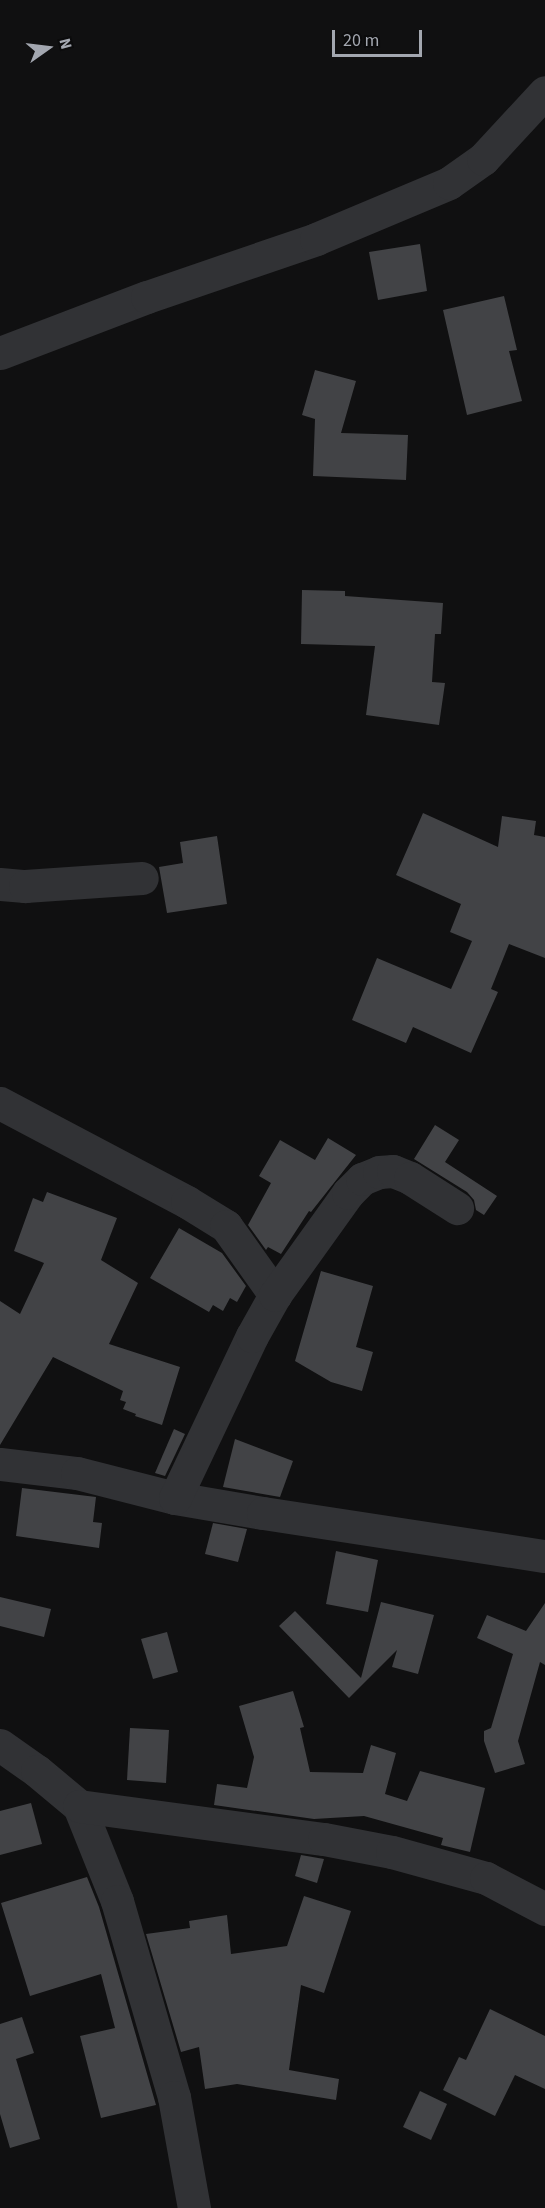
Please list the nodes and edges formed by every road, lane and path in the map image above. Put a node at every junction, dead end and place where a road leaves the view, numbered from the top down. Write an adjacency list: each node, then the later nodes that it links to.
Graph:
1 (545, 92): 2 (street)
2 (0, 353)
3 (141, 878): 4 (street)
4 (0, 884)
5 (0, 1103): 7 (street)
6 (457, 1208): 7 (street)
7 (275, 1295): 9 (street)
8 (0, 1464): 9 (street)
9 (175, 1498): 10 (street)
10 (545, 1556)
11 (0, 1745): 12 (street)
12 (79, 1806): 13 (street); 14 (street)
13 (545, 1909)
14 (194, 2208)

